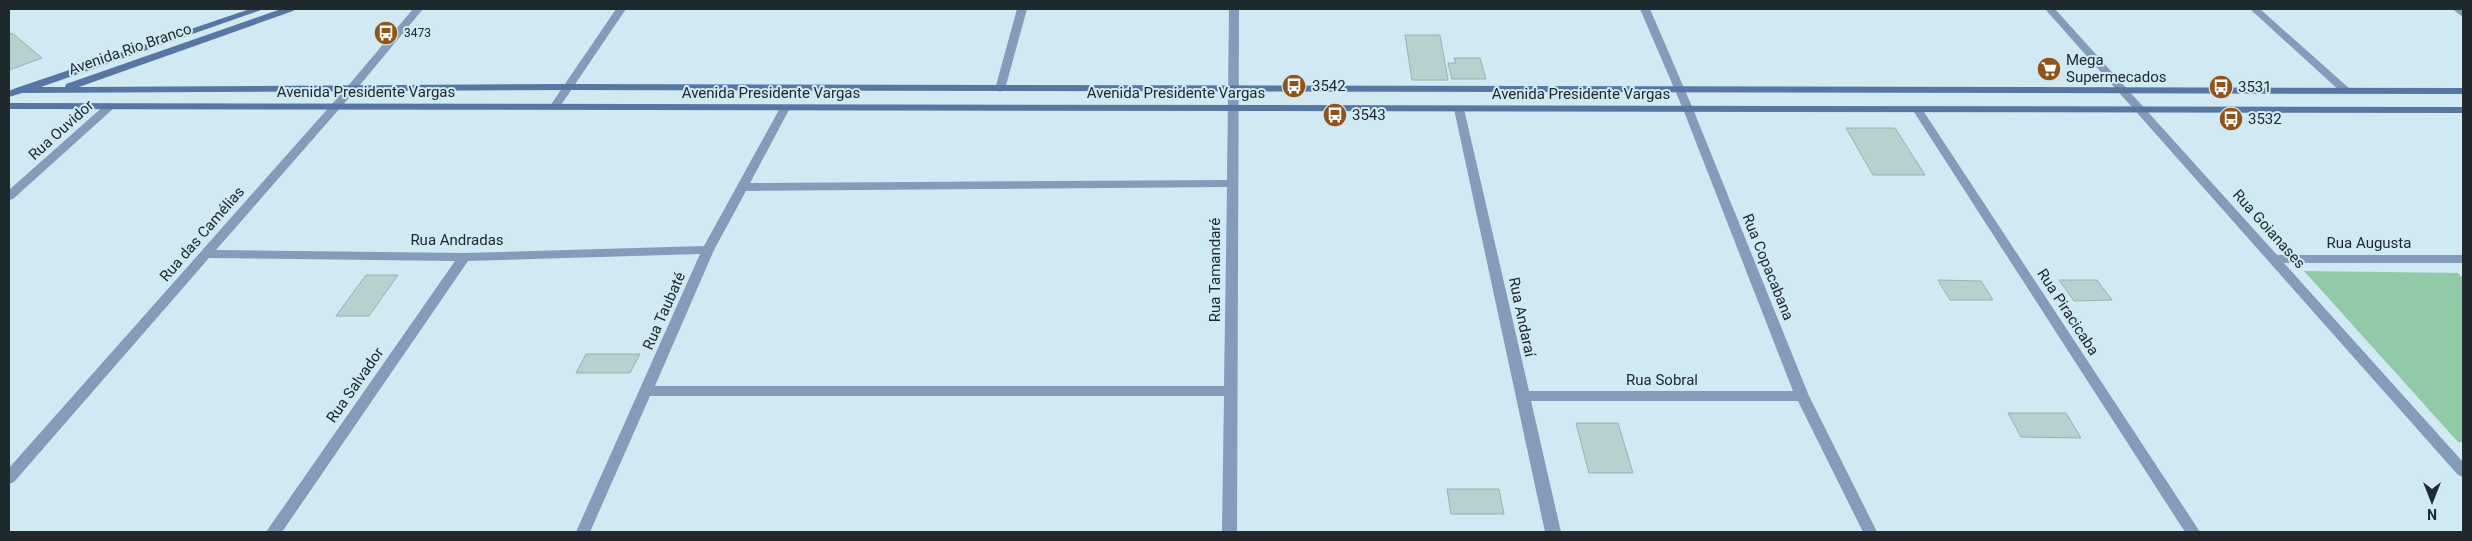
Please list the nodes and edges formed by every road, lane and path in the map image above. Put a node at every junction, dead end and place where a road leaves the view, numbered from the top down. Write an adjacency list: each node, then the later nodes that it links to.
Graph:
1 (259, 9): 15 (street, Avenida Rio Branco)
2 (290, 9): 16 (street, Avenida Rio Branco)
3 (418, 9): 13 (street, Rua das Camélias)
4 (622, 9): 12 (street)
5 (1022, 9): 14 (street)
6 (1234, 9): 17 (street, Rua Tamandaré)
7 (1644, 9): 18 (street, Rua Copacabana)
8 (2050, 9): 19 (street, Rua Goianases)
9 (2255, 9): 20 (street)
10 (2457, 9): 11 (street)
11 (2463, 14)
12 (569, 87): 13 (street, Avenida Presidente Vargas); 14 (street, Avenida Presidente Vargas); 24 (street)
13 (351, 89): 16 (street, Avenida Presidente Vargas); 26 (street, Rua das Camélias)
14 (1000, 89): 17 (street, Avenida Presidente Vargas)
15 (20, 90): 16 (street, Avenida Presidente Vargas); 22 (street, Avenida Rio Branco)
16 (59, 90): 25 (street, Avenida Rio Branco)
17 (1234, 90): 18 (street, Avenida Presidente Vargas); 28 (street, Rua Tamandaré)
18 (1680, 90): 19 (street, Avenida Presidente Vargas); 30 (street, Rua Copacabana)
19 (2124, 90): 20 (street, Avenida Presidente Vargas); 32 (street, Rua Goianases)
20 (2346, 91): 21 (street, Avenida Presidente Vargas)
21 (2463, 91)
22 (9, 94)
23 (110, 106): 25 (street, Avenida Presidente Vargas); 26 (street, Avenida Presidente Vargas); 36 (street, Rua Ouvidor)
24 (555, 106): 26 (street, Avenida Presidente Vargas); 27 (street, Avenida Presidente Vargas)
25 (10, 107)
26 (334, 108): 38 (street, Rua das Camélias)
27 (785, 108): 28 (street, Avenida Presidente Vargas); 35 (street, Rua Taubaté)
28 (1233, 108): 29 (street, Avenida Presidente Vargas); 34 (street, Rua Tamandaré)
29 (1460, 109): 30 (street, Avenida Presidente Vargas); 44 (street, Rua Andaraí)
30 (1688, 109): 31 (street, Avenida Presidente Vargas); 45 (street, Rua Copacabana)
31 (1917, 109): 32 (street, Avenida Presidente Vargas); 55 (street, Rua Piracicaba)
32 (2140, 110): 33 (street, Avenida Presidente Vargas); 40 (street, Rua Goianases)
33 (2463, 110)
34 (1232, 183): 35 (street); 43 (street, Rua Tamandaré)
35 (742, 187): 37 (street, Rua Taubaté)
36 (9, 196)
37 (708, 250): 39 (street, Rua Andradas); 42 (street, Rua Taubaté)
38 (206, 254): 39 (street, Rua Andradas); 49 (street, Rua das Camélias)
39 (464, 257): 50 (street, Rua Salvador)
40 (2274, 259): 41 (street, Rua Augusta); 46 (street, Rua Goianases)
41 (2463, 259)
42 (646, 391): 43 (street); 51 (street, Rua Taubaté)
43 (1231, 391): 52 (street, Rua Tamandaré)
44 (1523, 396): 45 (street, Rua Sobral); 53 (street, Rua Andaraí)
45 (1802, 396): 54 (street, Rua Copacabana)
46 (2447, 452): 47 (street); 48 (street, Rua Goianases)
47 (2463, 452)
48 (2463, 470)
49 (9, 478)
50 (274, 532)
51 (584, 532)
52 (1230, 532)
53 (1553, 532)
54 (1870, 532)
55 (2193, 532)

